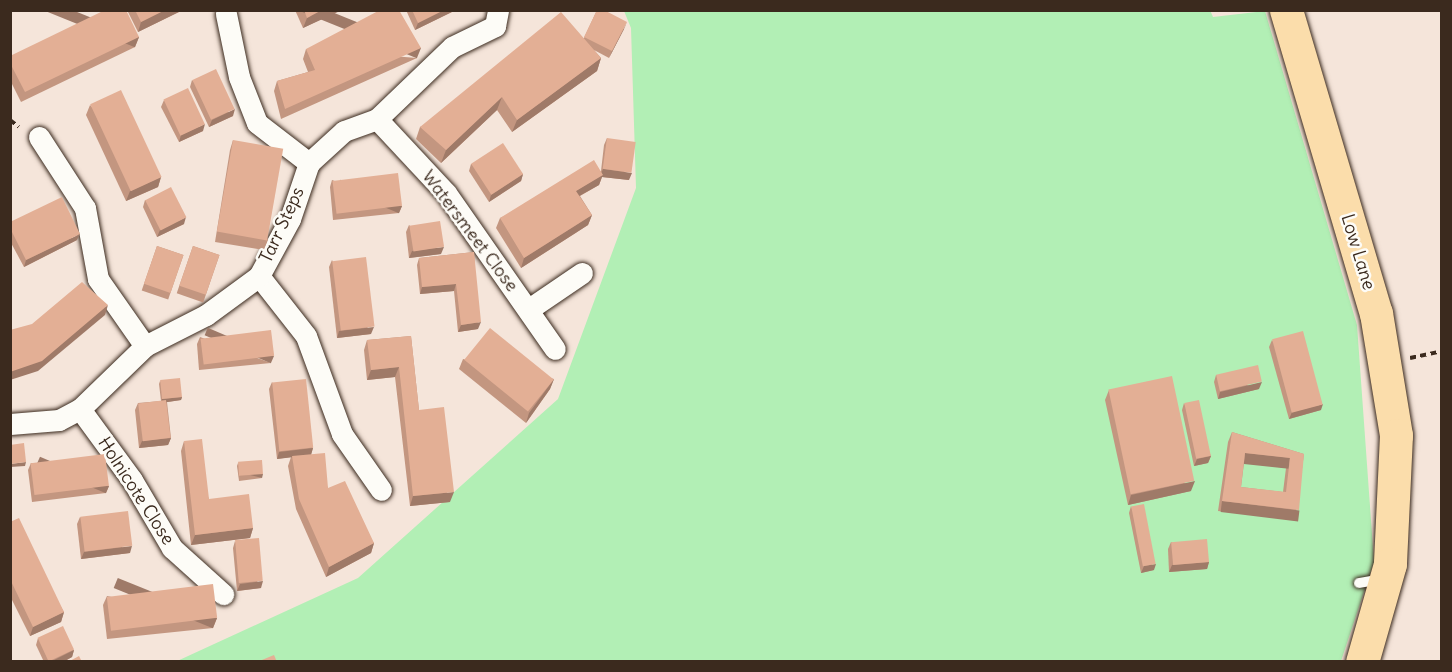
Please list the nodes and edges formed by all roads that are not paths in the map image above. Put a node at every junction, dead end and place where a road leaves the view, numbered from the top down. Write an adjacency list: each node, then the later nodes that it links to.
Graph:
1 (498, 10): 4 (street, Tarr Steps)
2 (1286, 10): 16 (main road, Low Lane)
3 (226, 14): 6 (street)
4 (377, 119): 6 (street, Tarr Steps); 9 (street, Watersmeet Close)
5 (39, 137): 10 (street)
6 (309, 163): 8 (street, Tarr Steps)
7 (582, 273): 9 (street)
8 (258, 276): 10 (street, Tarr Steps); 14 (street)
9 (529, 309): 11 (street, Watersmeet Close)
10 (145, 346): 12 (street, Tarr Steps)
11 (555, 349)
12 (80, 409): 13 (street, Tarr Steps); 15 (street, Holnicote Close)
13 (10, 424)
14 (381, 489)
15 (223, 594)
16 (1362, 662)

